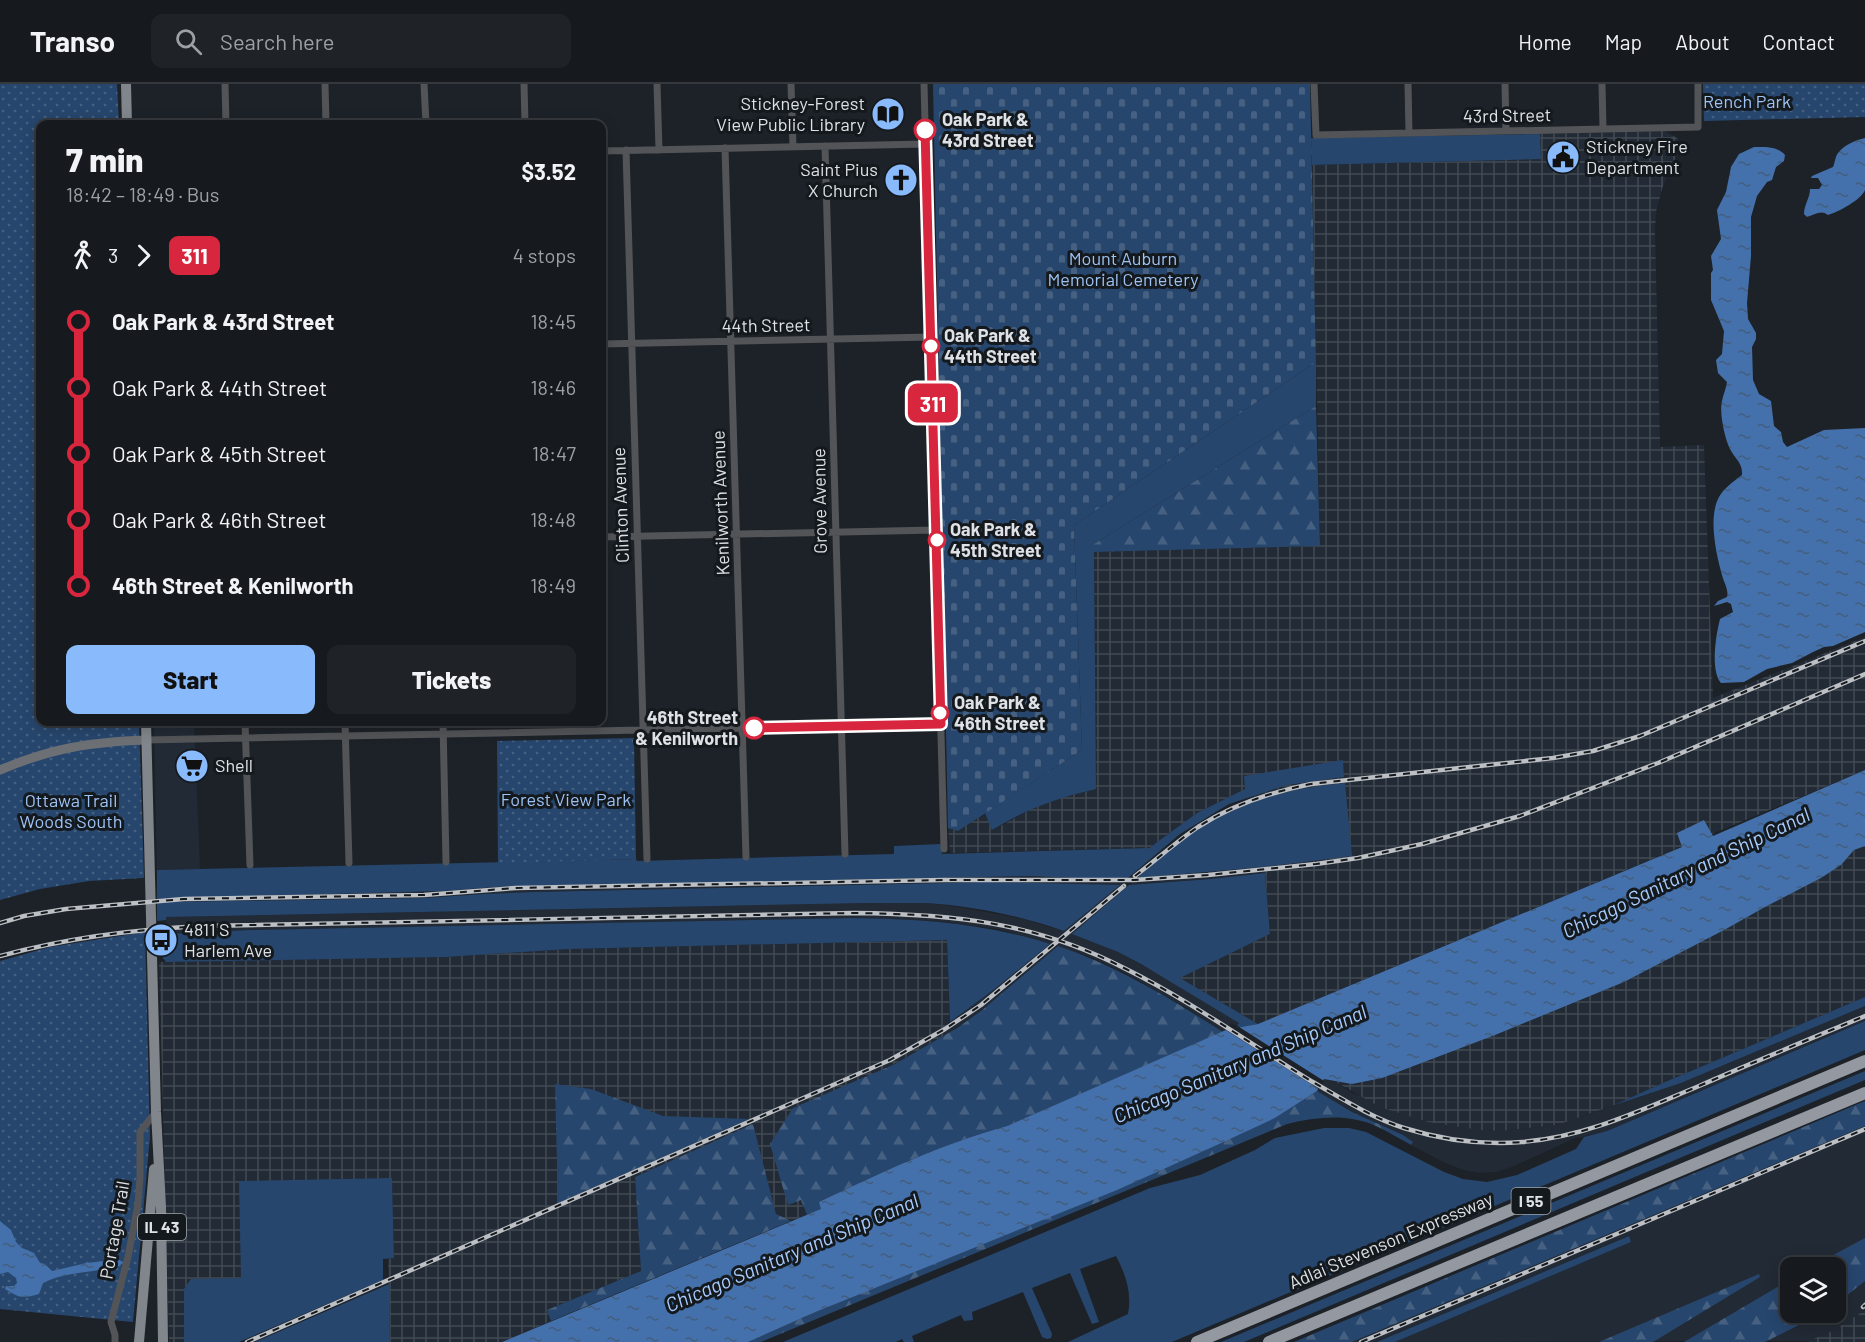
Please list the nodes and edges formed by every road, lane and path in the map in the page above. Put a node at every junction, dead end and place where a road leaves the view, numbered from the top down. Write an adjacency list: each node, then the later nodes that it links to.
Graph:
1 (126, 84): 14 (main road)
2 (225, 84): 15 (street)
3 (324, 84): 16 (street)
4 (424, 84): 17 (street)
5 (524, 84): 18 (street)
6 (657, 84): 27 (street)
7 (792, 84): 24 (street)
8 (924, 84): 22 (street)
9 (1314, 84): 21 (street, 43rd Street)
10 (1408, 84): 21 (street)
11 (1505, 84): 20 (street)
12 (1602, 84): 19 (street)
13 (1698, 84): 19 (street, 43rd Street)
14 (127, 120)
15 (226, 120)
16 (326, 120)
17 (426, 120)
18 (525, 120)
19 (1603, 129): 20 (street, 43rd Street)
20 (1506, 131): 21 (street, 43rd Street)
21 (1409, 133)
22 (925, 144): 23 (street); 29 (street)
23 (825, 146): 24 (street); 30 (street, Grove Avenue)
24 (793, 147): 25 (street)
25 (725, 148): 27 (street); 31 (street, Kenilworth Avenue)
26 (626, 150): 27 (street); 28 (street); 33 (street, Clinton Avenue)
27 (659, 150)
28 (606, 151)
29 (931, 337): 30 (street, 44th Street); 34 (street)
30 (831, 339): 31 (street, 44th Street); 35 (street, Grove Avenue)
31 (731, 341): 33 (street, 44th Street); 36 (street, Kenilworth Avenue)
32 (606, 344): 33 (street, 44th Street)
33 (632, 344): 37 (street, Clinton Avenue)
34 (936, 530): 35 (street); 39 (street)
35 (836, 532): 36 (street); 45 (street, Grove Avenue)
36 (736, 534): 37 (street); 46 (street, Kenilworth Avenue)
37 (637, 536): 38 (street); 47 (street, Clinton Avenue)
38 (606, 537)
39 (941, 724): 45 (street); 54 (street)
40 (146, 726): 52 (main road, IL 43)
41 (245, 726): 51 (street)
42 (345, 726): 50 (street)
43 (443, 726): 49 (street)
44 (543, 726): 48 (street)
45 (841, 726): 46 (street); 55 (street, Grove Avenue)
46 (742, 728): 47 (street); 56 (street, Kenilworth Avenue)
47 (643, 730): 48 (street); 57 (street, Clinton Avenue)
48 (543, 732): 49 (street)
49 (443, 734): 50 (street); 58 (street)
50 (345, 736): 51 (street); 59 (street)
51 (246, 738): 52 (street); 60 (street)
52 (146, 740): 53 (main road); 63 (main road, IL 43)
53 (0, 770)
54 (944, 849)
55 (845, 855)
56 (746, 857)
57 (647, 859)
58 (446, 861)
59 (349, 863)
60 (250, 865)
61 (1865, 1061): 67 (highway, Adlai Stevenson Expressway / I 55)
62 (1865, 1093): 68 (highway, I 55)
63 (156, 1112): 64 (street, Portage Trail); 65 (main road, IL 43); 66 (main road, IL 43)
64 (114, 1342)
65 (139, 1342)
66 (163, 1342)
67 (1197, 1342)
68 (1269, 1342)

